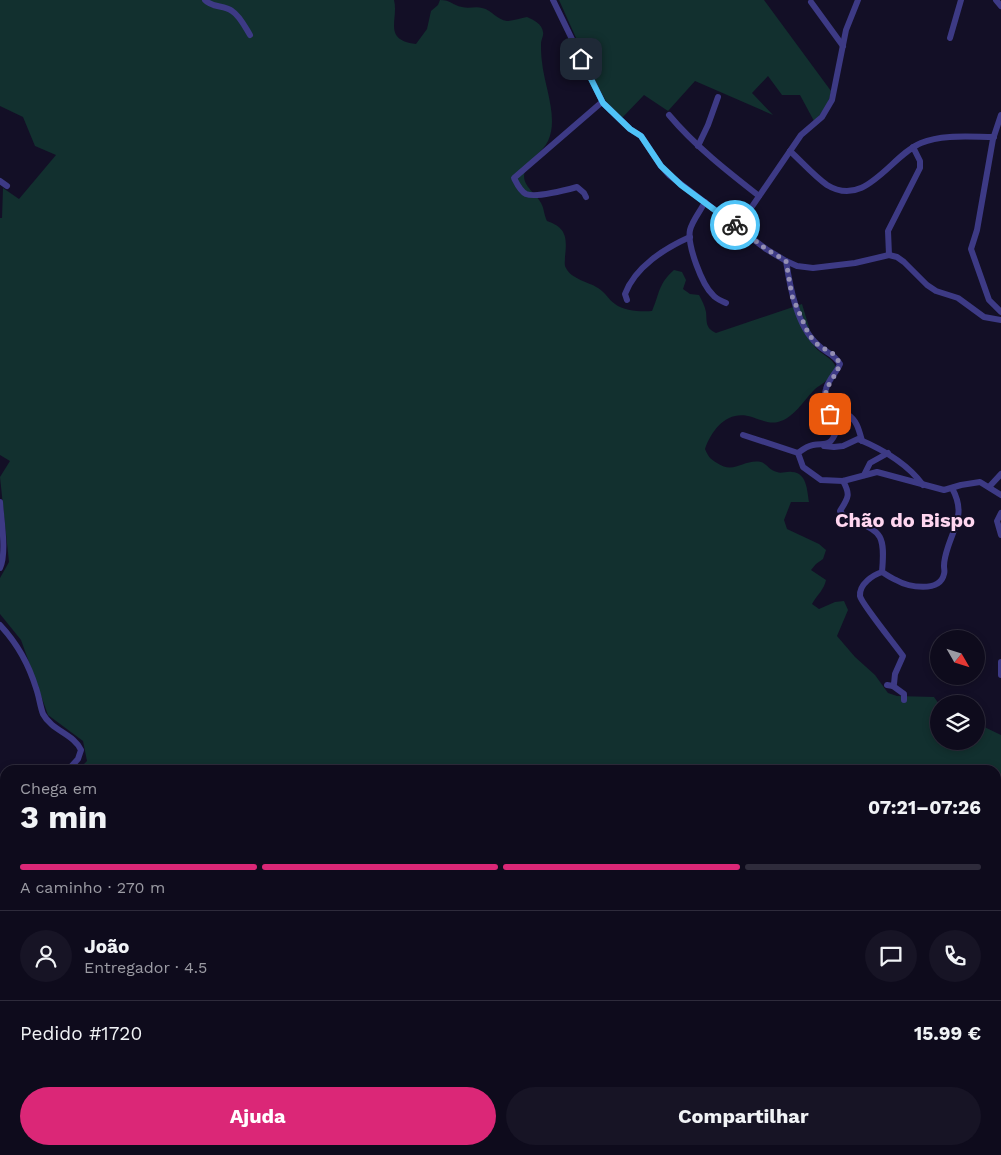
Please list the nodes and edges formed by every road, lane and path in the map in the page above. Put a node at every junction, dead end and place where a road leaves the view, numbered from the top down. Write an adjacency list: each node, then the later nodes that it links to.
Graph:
1 (205, 0): 8 (street)
2 (554, 0): 12 (street)
3 (858, 0): 10 (street)
4 (961, 0): 9 (street)
5 (996, 0): 7 (street)
6 (812, 2): 10 (street)
7 (1001, 6)
8 (250, 35)
9 (950, 38)
10 (843, 46): 18 (street)
11 (718, 97): 16 (street)
12 (602, 102): 22 (street); 23 (street)
13 (669, 115): 16 (street)
14 (1001, 115): 15 (street)
15 (997, 134): 17 (street); 30 (street)
16 (698, 146): 21 (street)
17 (912, 147): 18 (street); 26 (street)
18 (790, 151): 21 (street)
19 (0, 181): 20 (street)
20 (7, 186)
21 (759, 196): 24 (street)
22 (586, 197)
23 (705, 202): 24 (street); 25 (street)
24 (738, 227): 27 (street)
25 (690, 236): 28 (street); 29 (street)
26 (889, 255): 27 (street); 31 (street)
27 (786, 261): 32 (street)
28 (627, 300)
29 (726, 303)
30 (1001, 312)
31 (1001, 320)
32 (835, 426): 34 (street); 35 (street)
33 (743, 435): 36 (street)
34 (862, 440): 35 (street); 37 (street)
35 (822, 446): 36 (street)
36 (798, 453): 40 (street)
37 (888, 453): 39 (street); 41 (street)
38 (1001, 474): 42 (street)
39 (864, 476): 40 (street); 41 (street)
40 (843, 481): 49 (street)
41 (923, 485): 43 (street)
42 (989, 487): 43 (street); 44 (street)
43 (952, 488): 49 (street)
44 (1001, 495)
45 (0, 502): 48 (street)
46 (1001, 513): 47 (street)
47 (1001, 535)
48 (0, 568)
49 (882, 572): 53 (street)
50 (0, 625): 54 (street)
51 (1001, 662): 52 (street)
52 (1001, 674)
53 (904, 700)
54 (73, 765)

